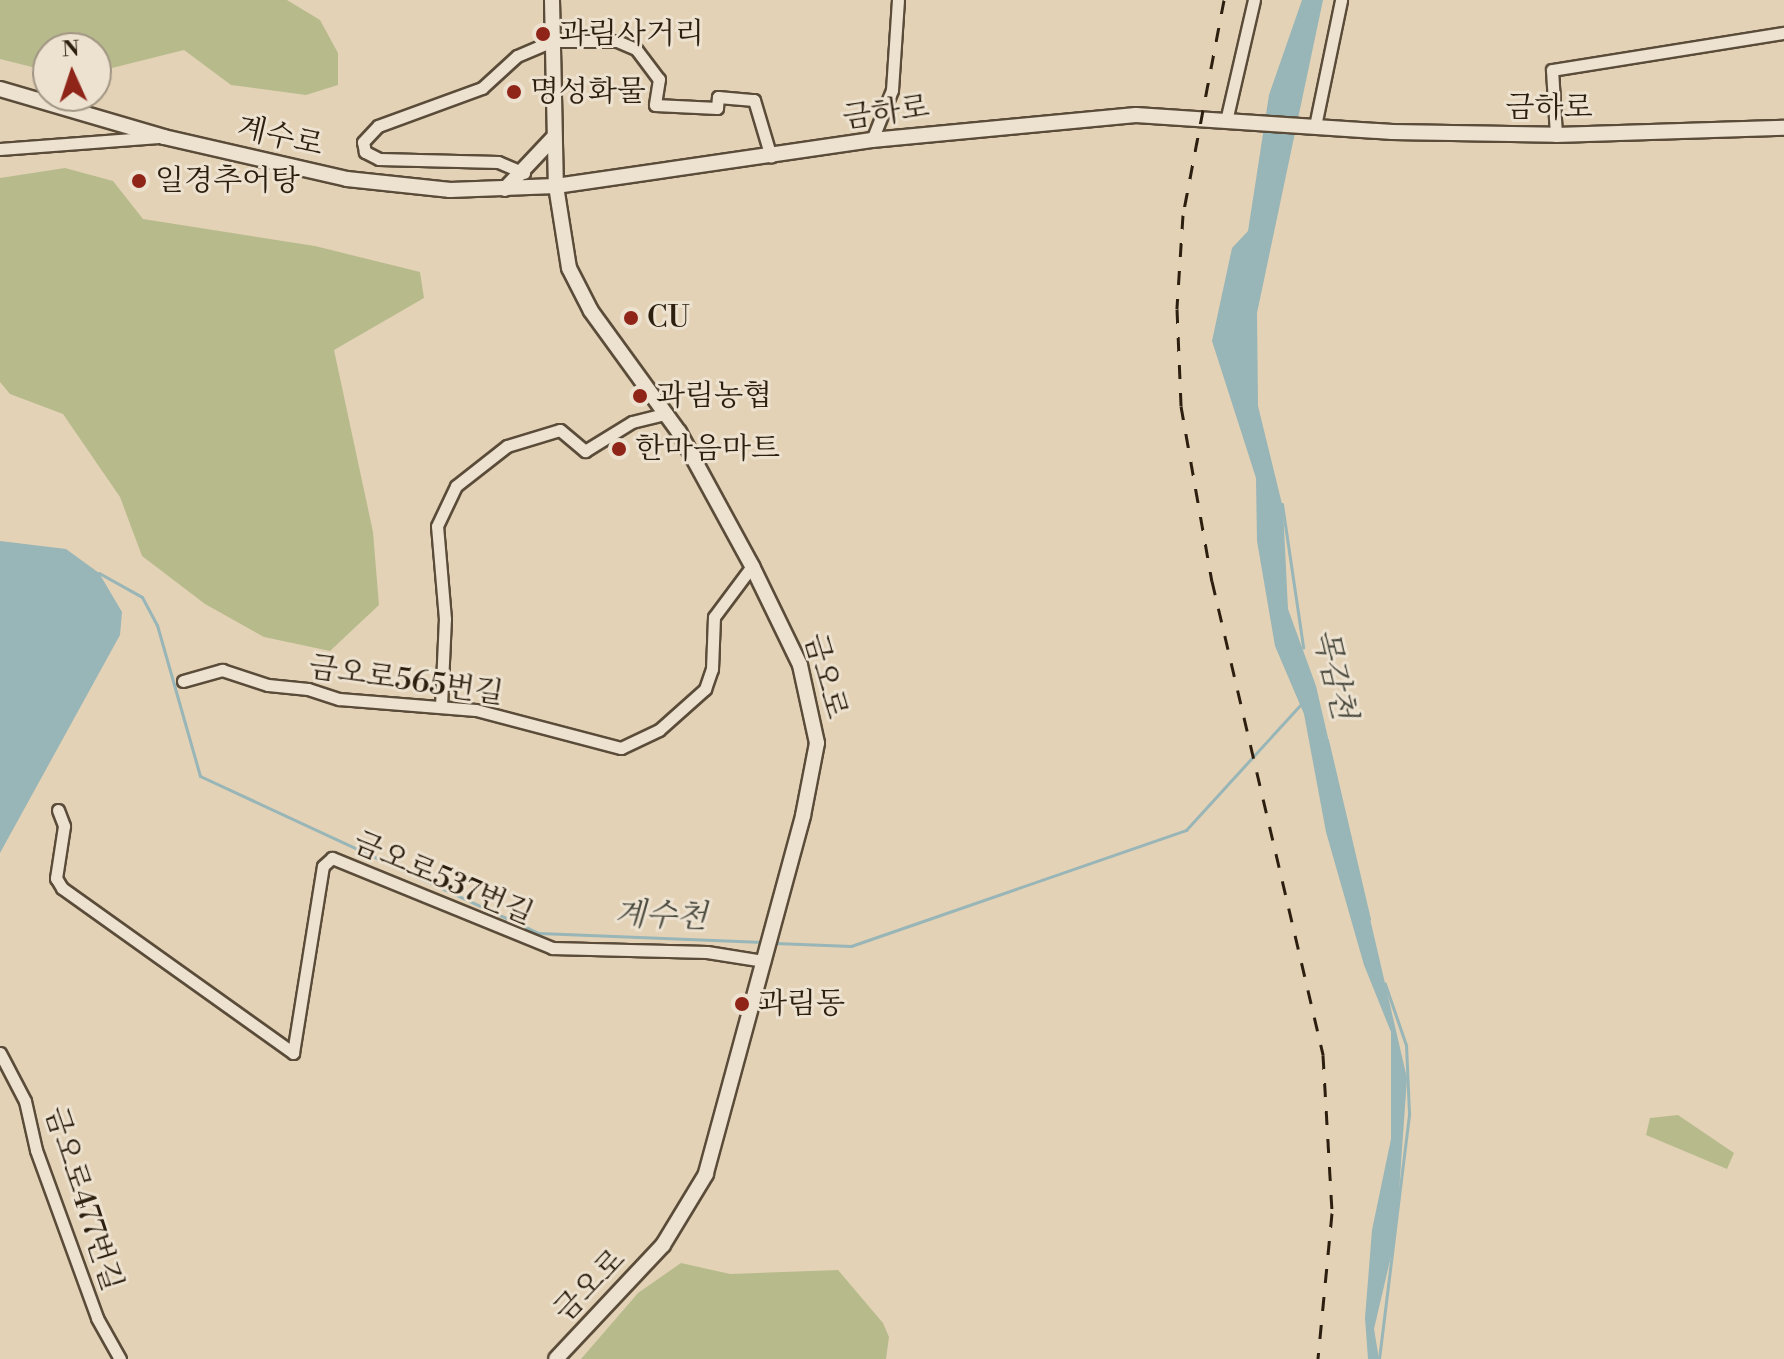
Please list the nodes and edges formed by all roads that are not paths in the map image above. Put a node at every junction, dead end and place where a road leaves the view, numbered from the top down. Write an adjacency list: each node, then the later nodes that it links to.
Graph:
1 (552, 0): 6 (main road, 금오로)
2 (898, 0): 14 (street)
3 (1254, 0): 8 (street)
4 (1341, 0): 9 (street)
5 (1784, 33): 11 (street)
6 (552, 41): 13 (main road, 금오로); 16 (street); 17 (street)
7 (0, 89): 12 (main road, 계수로)
8 (1226, 121): 9 (main road, 금하로); 14 (main road, 금하로)
9 (1315, 126): 11 (main road, 금하로)
10 (1784, 128): 11 (main road, 금하로)
11 (1556, 135)
12 (164, 137): 15 (street); 19 (main road, 계수로)
13 (554, 137): 17 (main road); 18 (main road, 금오로)
14 (872, 140): 16 (main road, 금하로)
15 (0, 149)
16 (771, 157): 18 (main road, 금하로)
17 (524, 173): 19 (main road)
18 (556, 186): 19 (main road, 계수로); 20 (main road, 금오로)
19 (505, 189)
20 (667, 413): 21 (main road, 금오로); 23 (street)
21 (752, 566): 23 (street, 금오로565번길); 25 (main road, 금오로)
22 (183, 681): 23 (street, 금오로565번길)
23 (441, 706)
24 (58, 810): 25 (street, 금오로537번길)
25 (765, 958): 28 (main road, 금오로)
26 (0, 1053): 27 (street, 금오로477번길)
27 (120, 1359)
28 (556, 1359)

